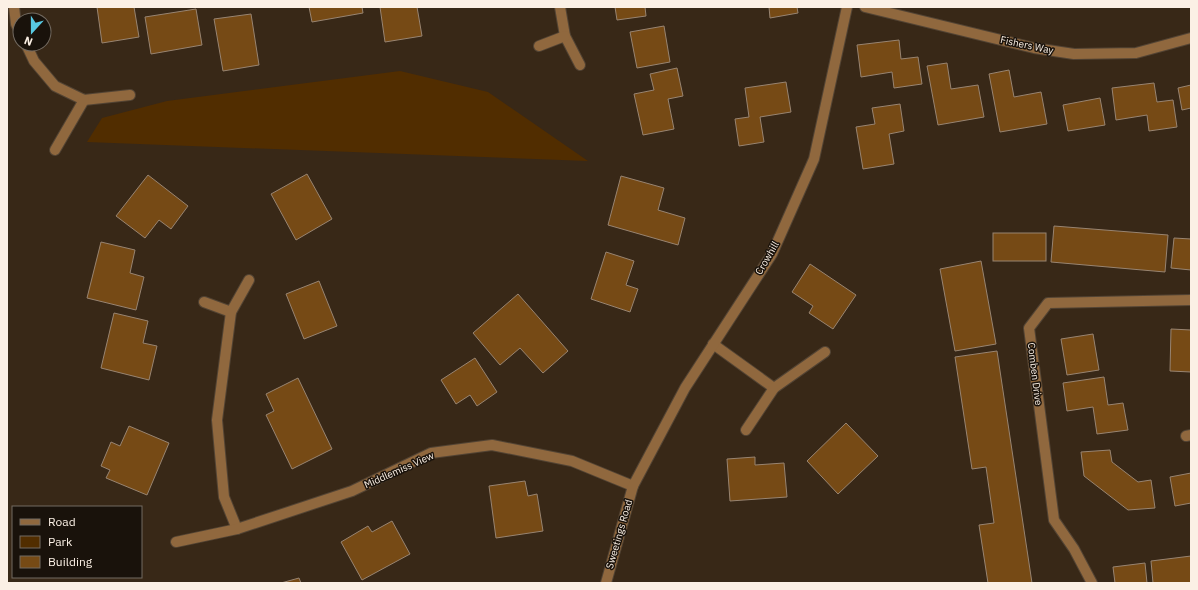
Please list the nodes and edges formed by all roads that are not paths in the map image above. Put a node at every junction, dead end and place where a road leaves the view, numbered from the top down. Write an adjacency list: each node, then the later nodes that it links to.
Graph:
1 (560, 7): 4 (street)
2 (847, 7): 16 (street, Crowhill)
3 (865, 7): 5 (street, Fishers Way)
4 (565, 36): 6 (street); 8 (street)
5 (1191, 38)
6 (539, 46)
7 (30, 52): 10 (street)
8 (580, 65)
9 (130, 95): 10 (street)
10 (84, 100): 11 (street)
11 (55, 150)
12 (248, 280): 15 (street)
13 (1191, 300): 24 (street, Comben Drive)
14 (204, 302): 15 (street)
15 (231, 312): 21 (street)
16 (713, 344): 18 (street); 20 (street, Crowhill)
17 (825, 352): 18 (street)
18 (774, 388): 19 (street)
19 (746, 430)
20 (633, 486): 21 (street, Middlemiss View); 23 (street, Sweetings Road)
21 (237, 529): 22 (street, Middlemiss View)
22 (176, 542)
23 (606, 583)
24 (1092, 583)

